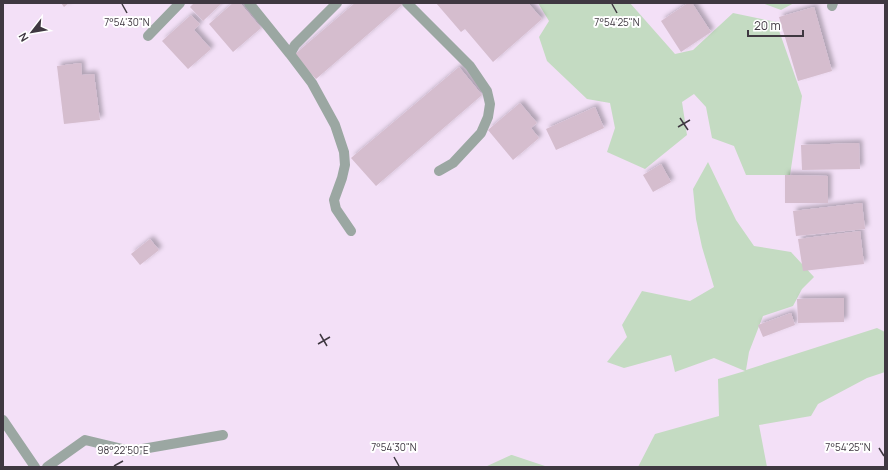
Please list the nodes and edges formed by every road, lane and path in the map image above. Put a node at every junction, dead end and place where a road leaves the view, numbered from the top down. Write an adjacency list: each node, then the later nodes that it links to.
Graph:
1 (180, 3): 5 (street)
2 (249, 3): 6 (street)
3 (337, 3): 6 (street)
4 (407, 3): 7 (street)
5 (148, 36)
6 (290, 54): 8 (street)
7 (439, 171)
8 (351, 230)
9 (3, 420): 11 (street)
10 (223, 435): 12 (street)
11 (35, 467)
12 (47, 467)

